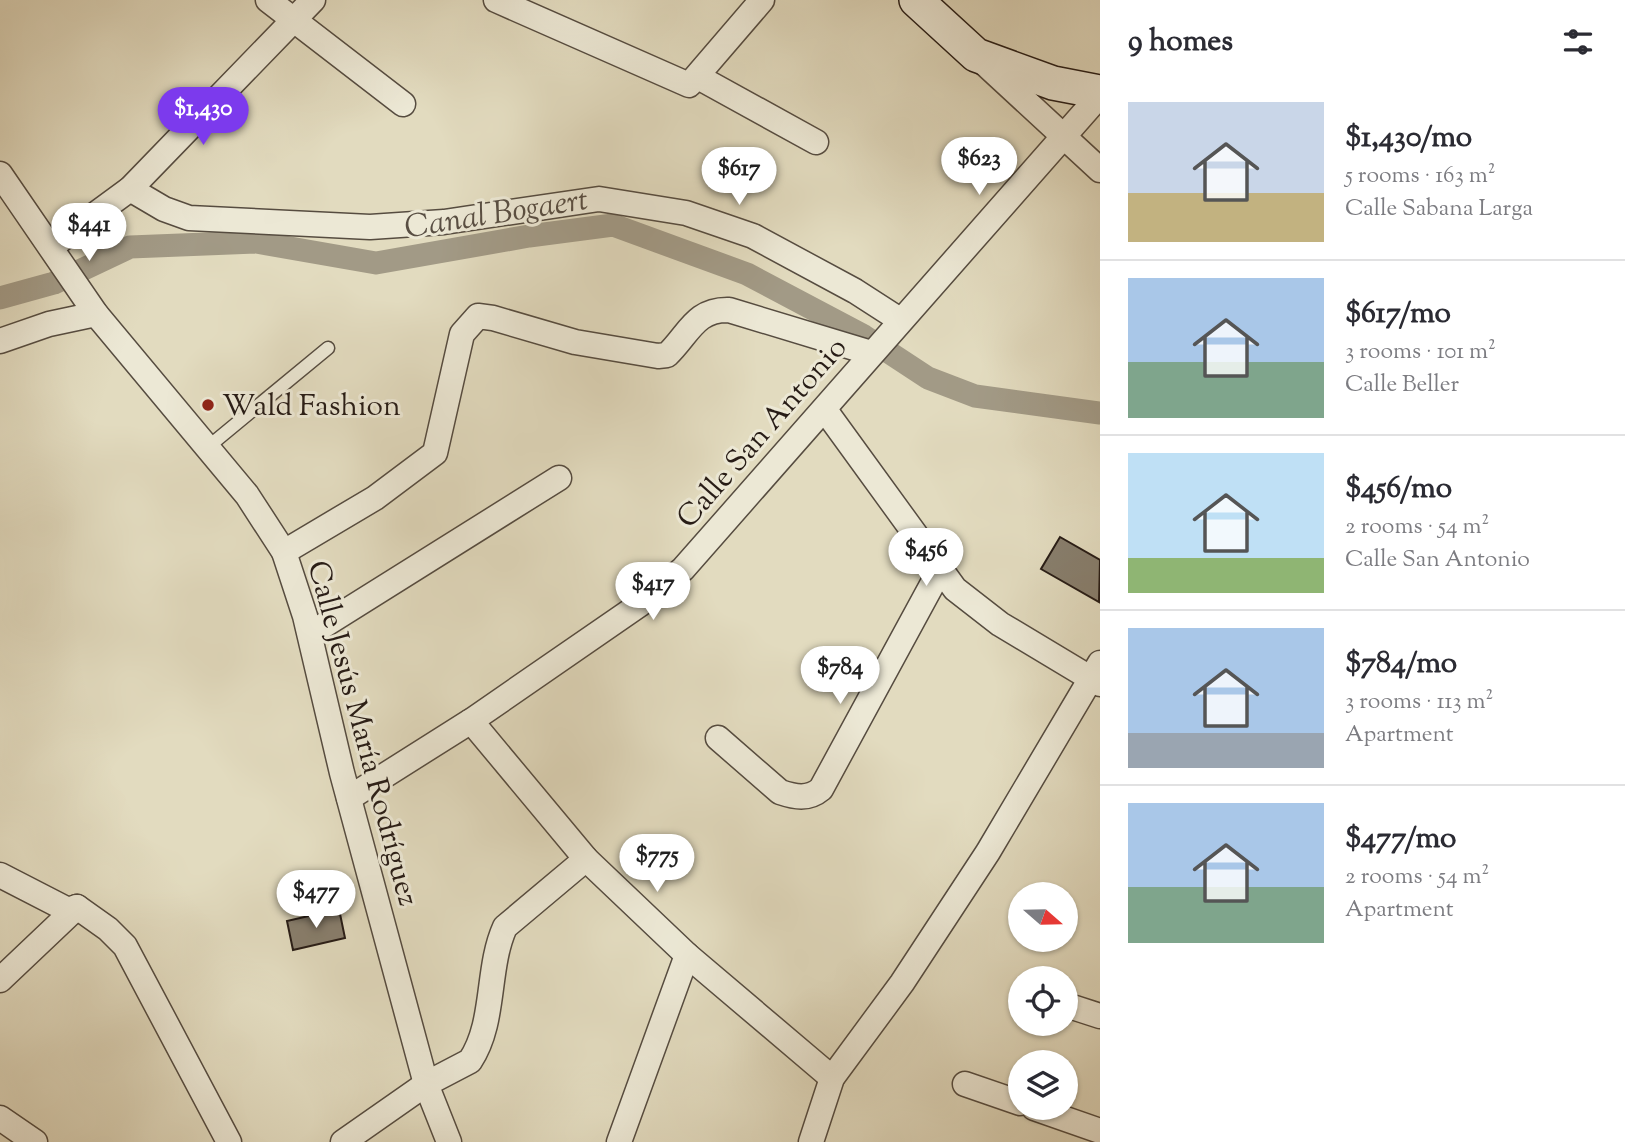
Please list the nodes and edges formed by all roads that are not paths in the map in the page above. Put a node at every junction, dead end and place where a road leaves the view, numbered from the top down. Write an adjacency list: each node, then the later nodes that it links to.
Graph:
1 (268, 0): 6 (street)
2 (313, 0): 6 (street)
3 (496, 0): 8 (street)
4 (762, 0): 8 (street)
5 (916, 0): 7 (main road)
6 (296, 20): 10 (street); 15 (street)
7 (976, 55): 9 (main road); 11 (street)
8 (698, 77): 12 (street)
9 (1100, 93): 11 (street, Calle San Antonio)
10 (403, 104)
11 (1063, 136): 13 (street); 18 (street, Calle San Antonio)
12 (816, 142)
13 (1100, 170)
14 (0, 174): 16 (street, Calle Jesús María Rodríguez)
15 (130, 189): 16 (street); 18 (street)
16 (55, 253): 17 (street, Calle Jesús María Rodríguez)
17 (89, 304): 19 (street); 23 (street, Calle Jesús María Rodríguez)
18 (896, 325): 21 (street, Calle San Antonio)
19 (0, 341)
20 (328, 348): 23 (lane)
21 (872, 352): 22 (street, Calle San Antonio); 25 (street)
22 (825, 410): 26 (street); 29 (street, Calle San Antonio)
23 (208, 447): 25 (street, Calle Jesús María Rodríguez)
24 (559, 478): 27 (street)
25 (284, 552): 27 (street, Calle Jesús María Rodríguez)
26 (940, 570): 28 (street); 30 (street)
27 (310, 634): 31 (street, Calle Jesús María Rodríguez)
28 (1097, 676): 39 (street)
29 (471, 720): 31 (street, Calle San Antonio); 32 (street)
30 (718, 738)
31 (349, 798): 40 (street, Calle Jesús María Rodríguez)
32 (586, 859): 35 (street); 40 (street)
33 (0, 875): 34 (street)
34 (76, 907): 36 (street); 47 (street)
35 (687, 955): 39 (street); 50 (street)
36 (0, 980)
37 (1078, 1009): 38 (street)
38 (1100, 1016)
39 (832, 1078): 51 (street)
40 (426, 1084): 48 (street); 49 (street, Calle Jesús María Rodríguez)
41 (965, 1084): 42 (street)
42 (1008, 1099)
43 (0, 1118): 46 (street)
44 (1070, 1120): 45 (street)
45 (1100, 1130)
46 (32, 1141)
47 (229, 1142)
48 (343, 1142)
49 (449, 1142)
50 (619, 1142)
51 (811, 1142)

